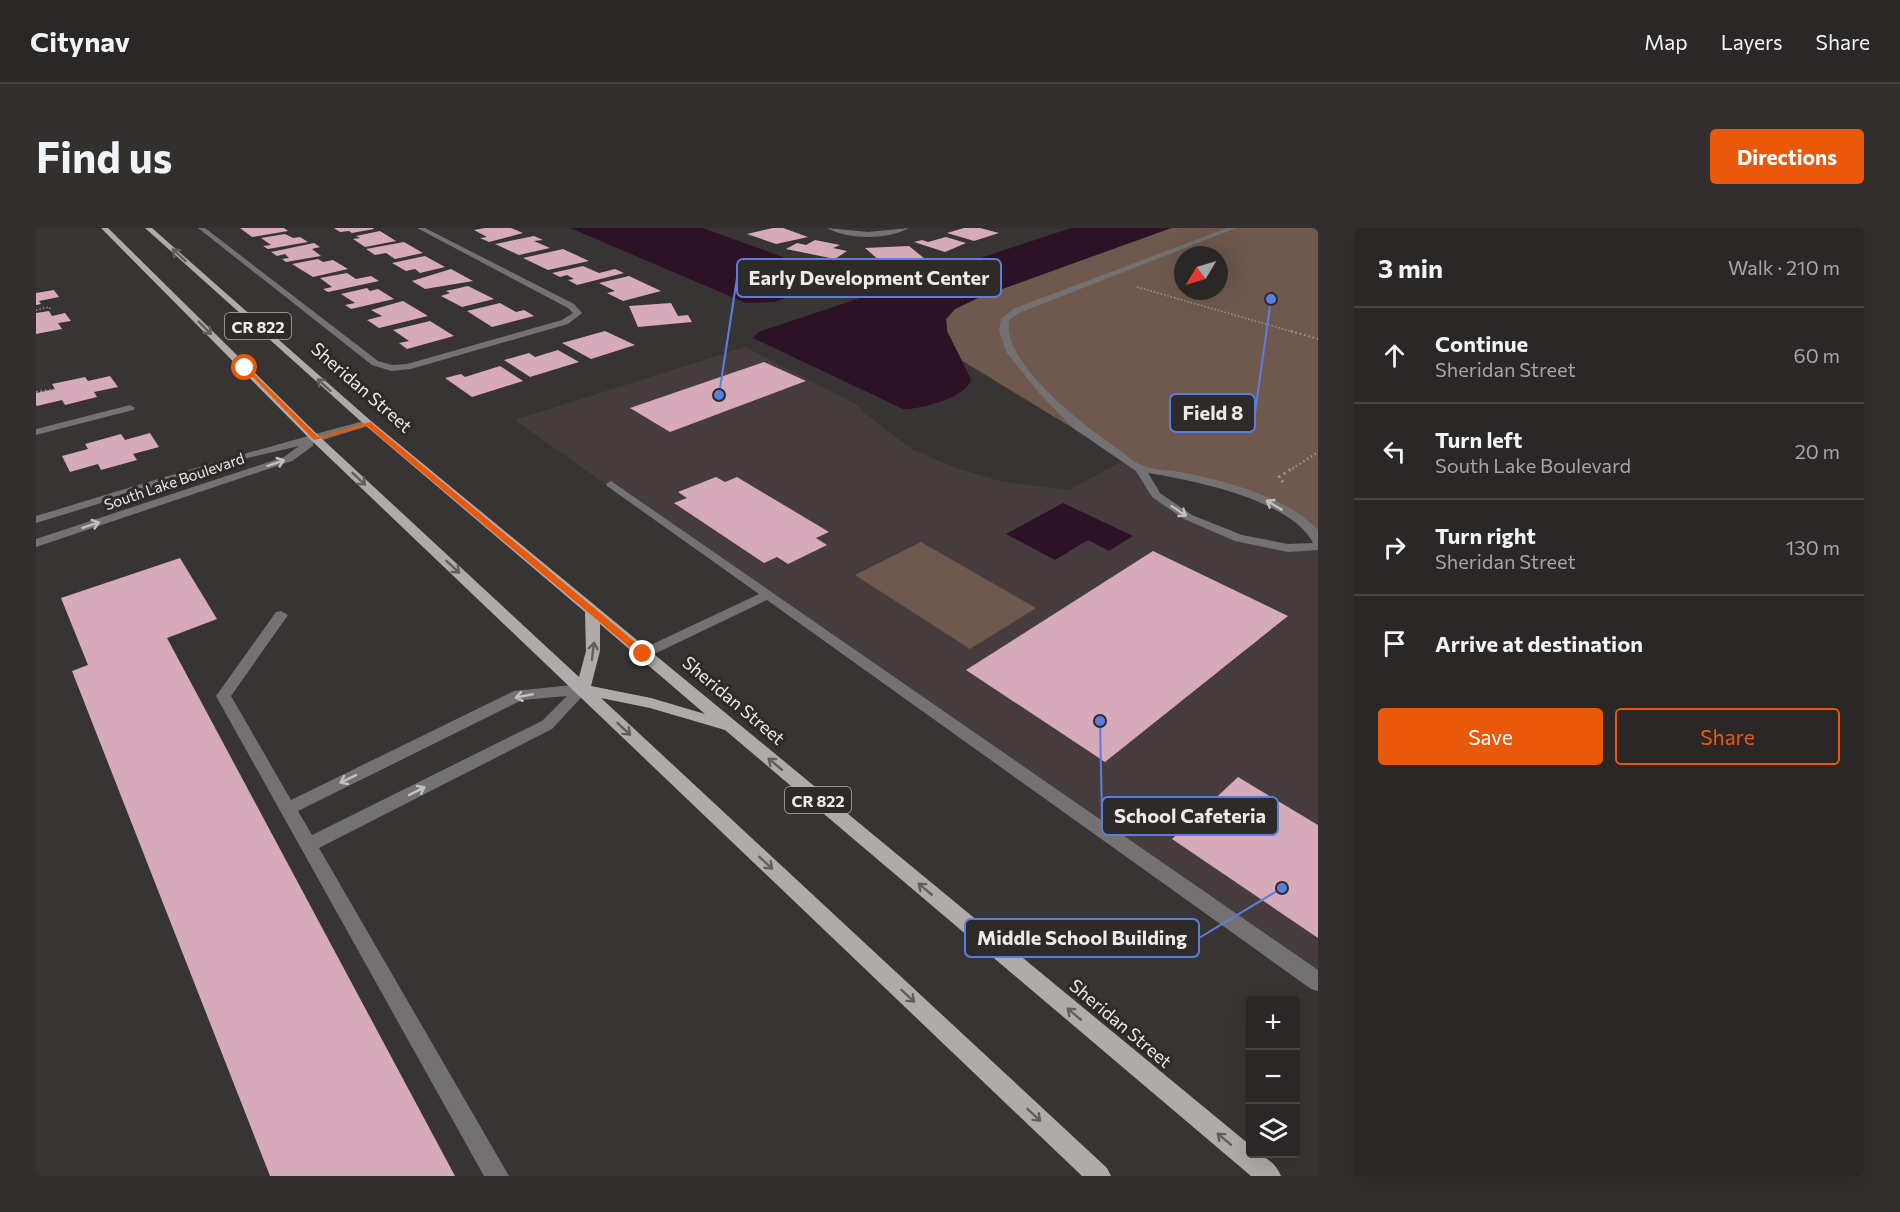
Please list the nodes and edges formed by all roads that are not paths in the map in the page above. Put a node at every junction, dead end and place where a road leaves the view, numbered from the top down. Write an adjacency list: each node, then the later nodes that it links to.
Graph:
1 (104, 228): 11 (main road, CR 822, one-way to 11)
2 (148, 228): 9 (main road, Sheridan Street / CR 822, one-way to 2)
3 (201, 228): 4 (street, Sheridan Street)
4 (420, 228)
5 (830, 228): 6 (street)
6 (906, 228)
7 (1233, 228): 12 (street)
8 (130, 408): 10 (street)
9 (368, 423): 11 (street, South Lake Boulevard); 18 (main road, Sheridan Street / CR 822)
10 (36, 432)
11 (316, 439): 14 (street, South Lake Boulevard); 15 (street, South Lake Boulevard, one-way to 11); 21 (main road, CR 822, one-way to 21)
12 (1140, 469): 16 (street, one-way to 12); 16 (street, one-way to 16)
13 (611, 484): 17 (street)
14 (36, 520)
15 (36, 543)
16 (1318, 544)
17 (768, 596): 20 (street); 25 (street)
18 (592, 611): 20 (main road, Sheridan Street / CR 822); 21 (main road, one-way to 18)
19 (281, 615): 23 (street)
20 (643, 654): 22 (main road, Sheridan Street / CR 822)
21 (582, 689): 22 (main road); 23 (street, one-way to 23); 24 (street, one-way to 21); 27 (main road, CR 822, one-way to 27)
22 (731, 727): 28 (main road, Sheridan Street / CR 822, one-way to 22)
23 (289, 808): 24 (street)
24 (309, 845): 26 (street)
25 (1318, 982)
26 (497, 1176)
27 (1099, 1176)
28 (1269, 1176)

